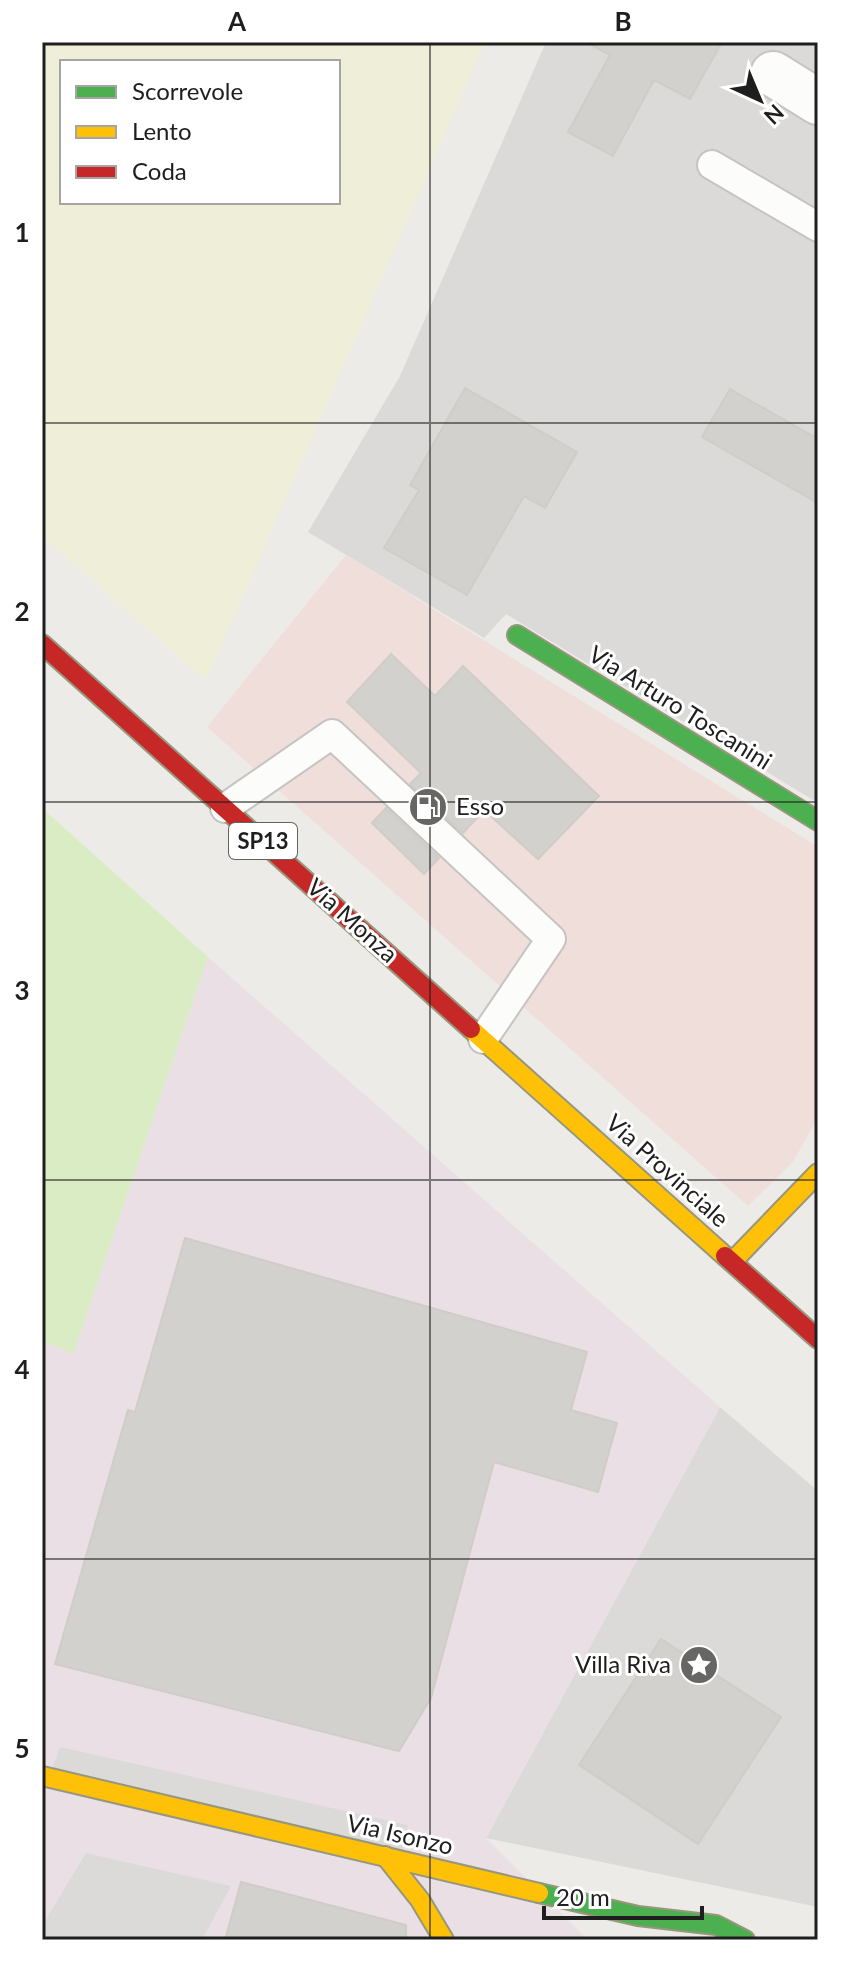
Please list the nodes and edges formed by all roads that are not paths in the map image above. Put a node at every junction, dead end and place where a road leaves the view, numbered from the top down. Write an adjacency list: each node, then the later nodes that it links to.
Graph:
1 (773, 74): 2 (street)
2 (818, 102)
3 (712, 165): 4 (lane)
4 (818, 227)
5 (517, 635): 8 (street, Via Arturo Toscanini)
6 (42, 644): 7 (street, Via Monza / SP13)
7 (225, 808): 9 (street, Via Monza / SP13); 9 (lane)
8 (818, 821)
9 (483, 1039): 11 (street, Via Provinciale / SP13)
10 (817, 1176): 11 (street)
11 (732, 1262): 12 (street, Via Provinciale / SP13)
12 (818, 1339)
13 (42, 1776): 14 (street, Via Isonzo)
14 (385, 1856): 15 (street, Via Isonzo); 17 (street)
15 (638, 1916): 16 (street, Via Isonzo); 18 (street)
16 (716, 1925): 19 (street, Via Isonzo); 20 (lane)
17 (444, 1940)
18 (672, 1940)
19 (745, 1940)
20 (771, 1940)

